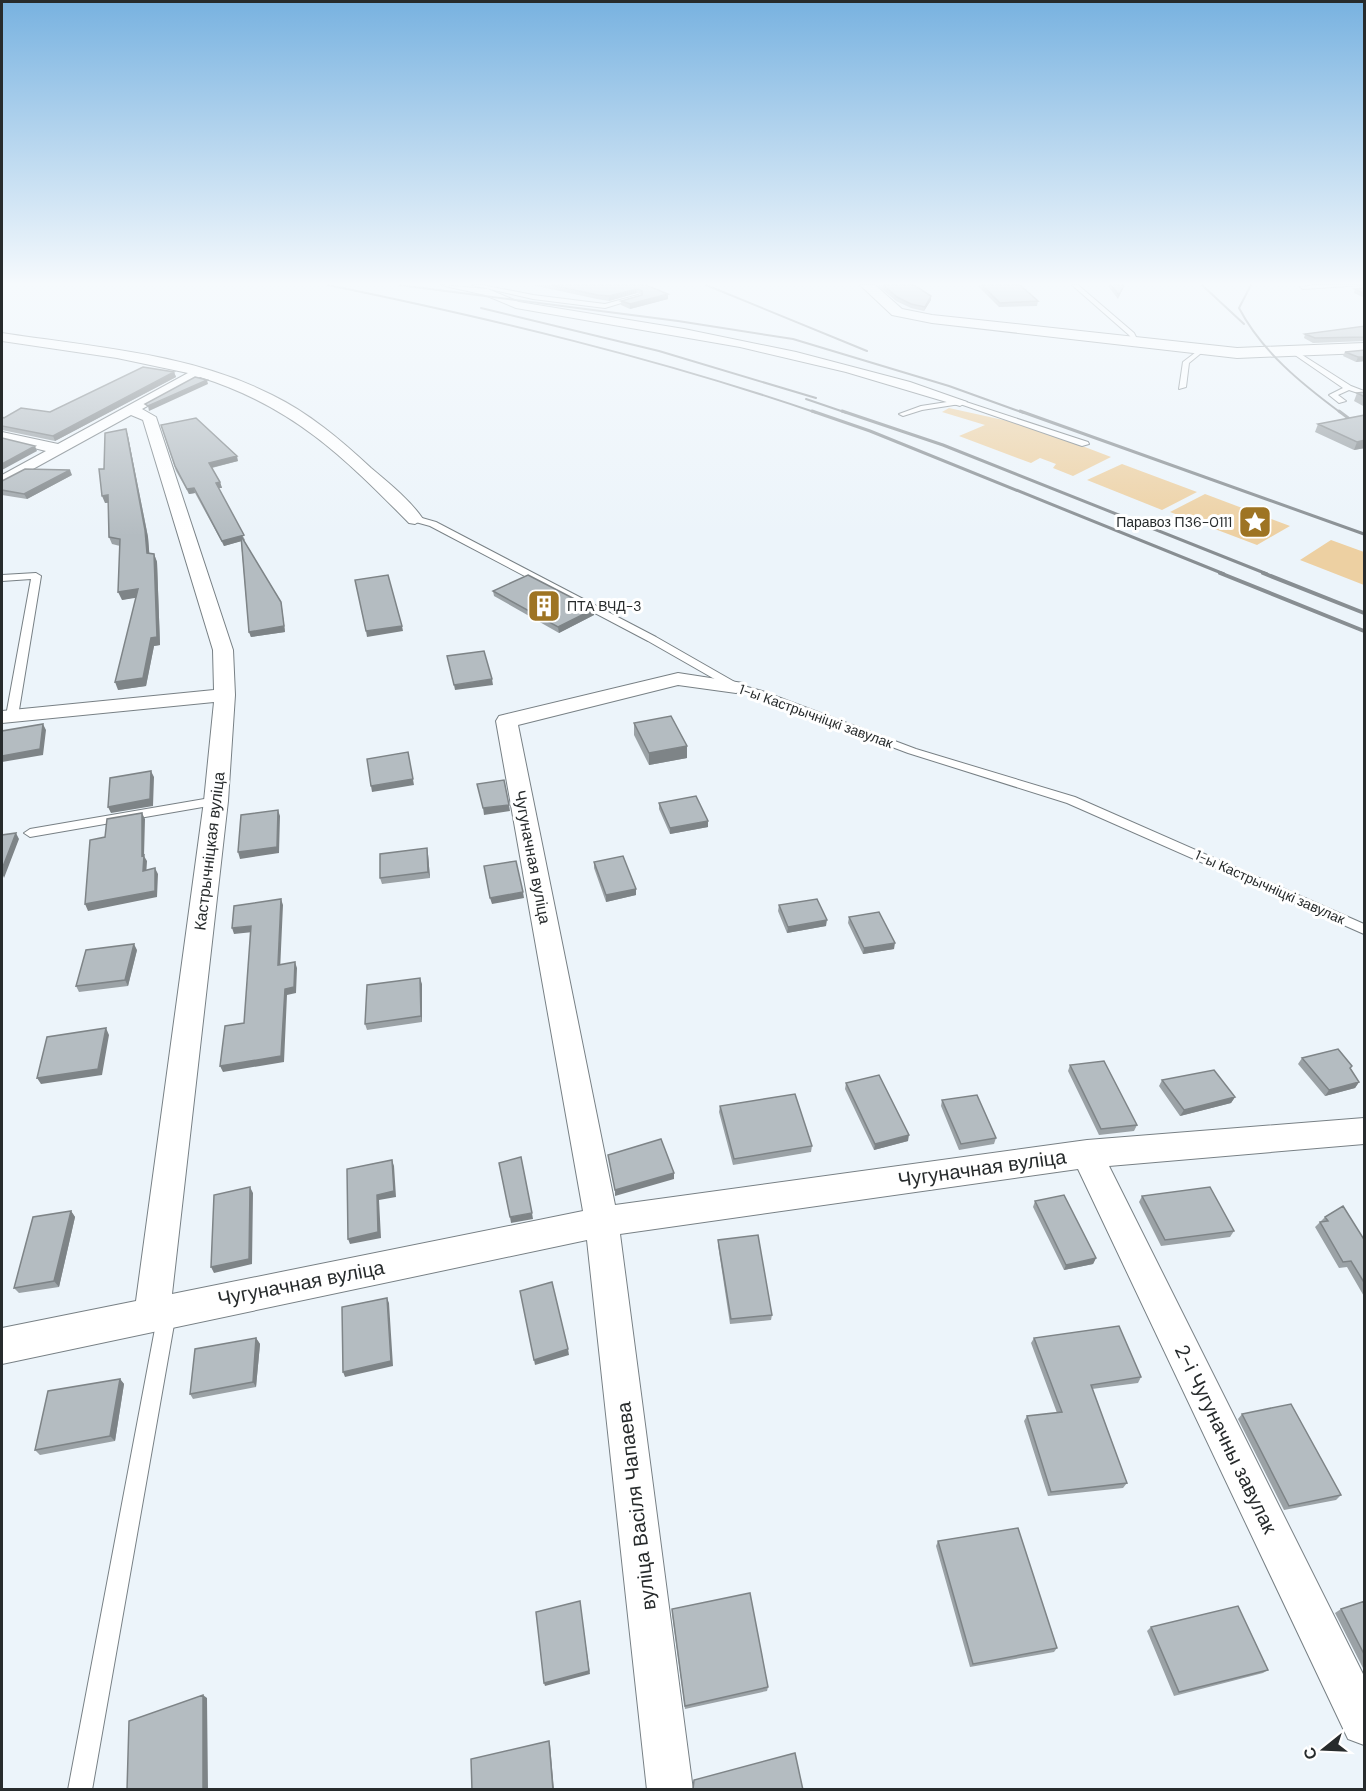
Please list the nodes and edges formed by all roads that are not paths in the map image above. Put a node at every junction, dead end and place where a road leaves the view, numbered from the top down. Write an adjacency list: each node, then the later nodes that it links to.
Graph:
1 (186, 369): 5 (street, 1-ы Кастрычніцкі завулак)
2 (841, 369): 10 (street)
3 (1185, 369): 6 (lane)
4 (1318, 369): 7 (lane)
5 (201, 371): 11 (street); 17 (street, 1-ы Кастрычніцкі завулак)
6 (1182, 387)
7 (1348, 388): 8 (lane); 9 (lane)
8 (1365, 393)
9 (1342, 401)
10 (960, 402): 12 (lane); 14 (lane)
11 (130, 410): 15 (street); 20 (street, Кастрычніцкая вуліца)
12 (903, 414)
13 (2, 436): 15 (street)
14 (1085, 444)
15 (59, 450): 16 (street)
16 (2, 481)
17 (415, 519): 19 (lane, 1-ы Кастрычніцкі завулак)
18 (2, 578): 21 (lane)
19 (736, 687): 24 (lane, 1-ы Кастрычніцкі завулак); 27 (street, Чугуначная вуліца)
20 (225, 695): 21 (street); 22 (street, Кастрычніцкая вуліца)
21 (7, 717)
22 (216, 801): 23 (lane); 28 (street, Кастрычніцкая вуліца)
23 (30, 833)
24 (1365, 929)
25 (1365, 1131): 26 (street, Чугуначная вуліца)
26 (1087, 1154): 27 (street, Чугуначная вуліца); 30 (street, 2-і Чугуначны завулак)
27 (602, 1222): 28 (street, Чугуначная вуліца); 32 (street, вуліца Васіля Чапаева)
28 (160, 1312): 29 (street, Чугуначная вуліца); 31 (lane)
29 (2, 1348)
30 (1365, 1724)
31 (80, 1790)
32 (670, 1790)

